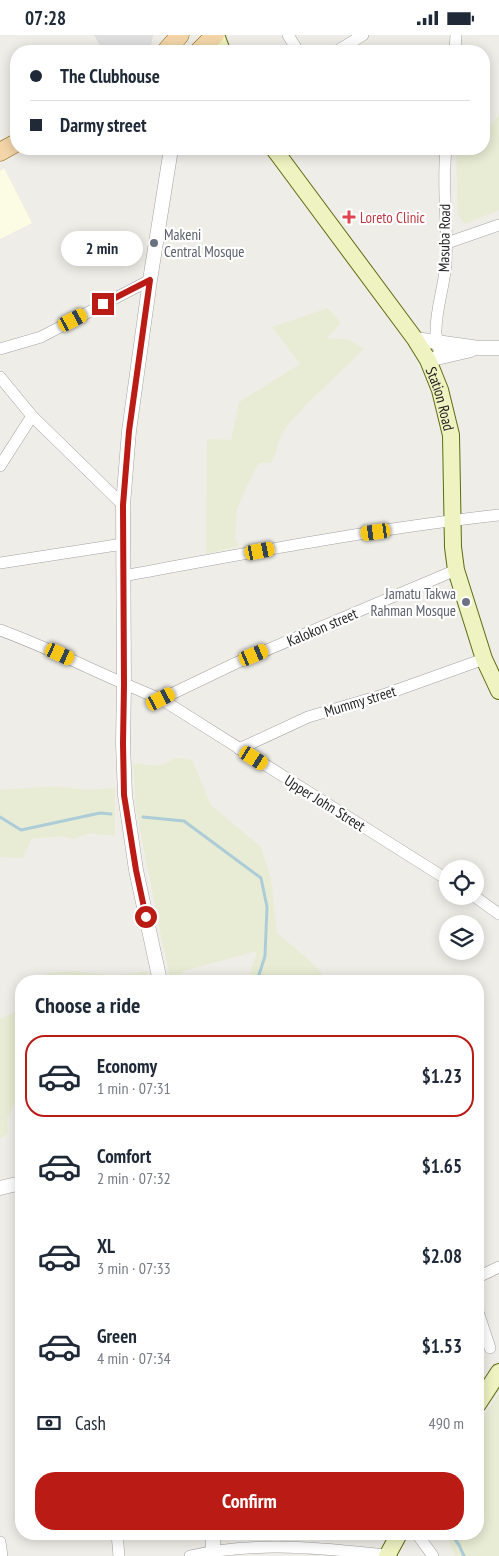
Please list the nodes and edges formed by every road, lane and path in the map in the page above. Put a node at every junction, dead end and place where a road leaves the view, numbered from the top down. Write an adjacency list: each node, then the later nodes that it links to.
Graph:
1 (216, 35): 3 (main road)
2 (363, 35): 4 (street)
3 (205, 45)
4 (347, 45)
5 (170, 155): 10 (street)
6 (278, 155): 11 (main road, Station Road)
7 (446, 155): 9 (street, Masuba Road)
8 (499, 225): 9 (street)
9 (447, 243): 12 (street, Masuba Road)
10 (150, 280): 15 (street); 20 (street)
11 (415, 339): 12 (street); 16 (main road, Station Road)
12 (438, 342): 13 (street); 16 (street, Masuba Road)
13 (479, 348): 14 (street); 16 (street)
14 (499, 348)
15 (0, 349)
16 (435, 359): 22 (main road, Station Road)
17 (0, 377): 18 (street)
18 (32, 415): 19 (street); 20 (street)
19 (0, 466)
20 (123, 505): 23 (street)
21 (499, 515): 22 (street)
22 (453, 521): 25 (main road, Station Road); 26 (street)
23 (123, 543): 24 (street); 26 (street)
24 (0, 563)
25 (456, 570): 28 (main road, Station Road); 31 (street, Kalokon street)
26 (123, 576): 29 (street)
27 (0, 630): 29 (street, Upper John Street)
28 (484, 659): 30 (main road, Station Road); 32 (street, Mummy street)
29 (124, 685): 31 (street, Upper John Street); 36 (street)
30 (499, 691)
31 (161, 699): 32 (street, Upper John Street)
32 (239, 749): 33 (street, Upper John Street)
33 (439, 874)
34 (484, 903): 35 (street)
35 (499, 914)
36 (159, 975)
37 (15, 1184): 38 (street)
38 (0, 1188)
39 (499, 1267): 40 (street)
40 (484, 1274)
41 (484, 1330): 42 (street)
42 (490, 1348)
43 (499, 1372): 44 (main road)
44 (484, 1395)
45 (118, 1540): 52 (street)
46 (213, 1540): 50 (street)
47 (396, 1540): 54 (main road)
48 (421, 1540): 55 (street)
49 (0, 1542): 51 (street)
50 (213, 1553): 53 (street); 54 (street)
51 (2, 1556)
52 (119, 1556)
53 (190, 1556)
54 (387, 1556)
55 (433, 1556)

